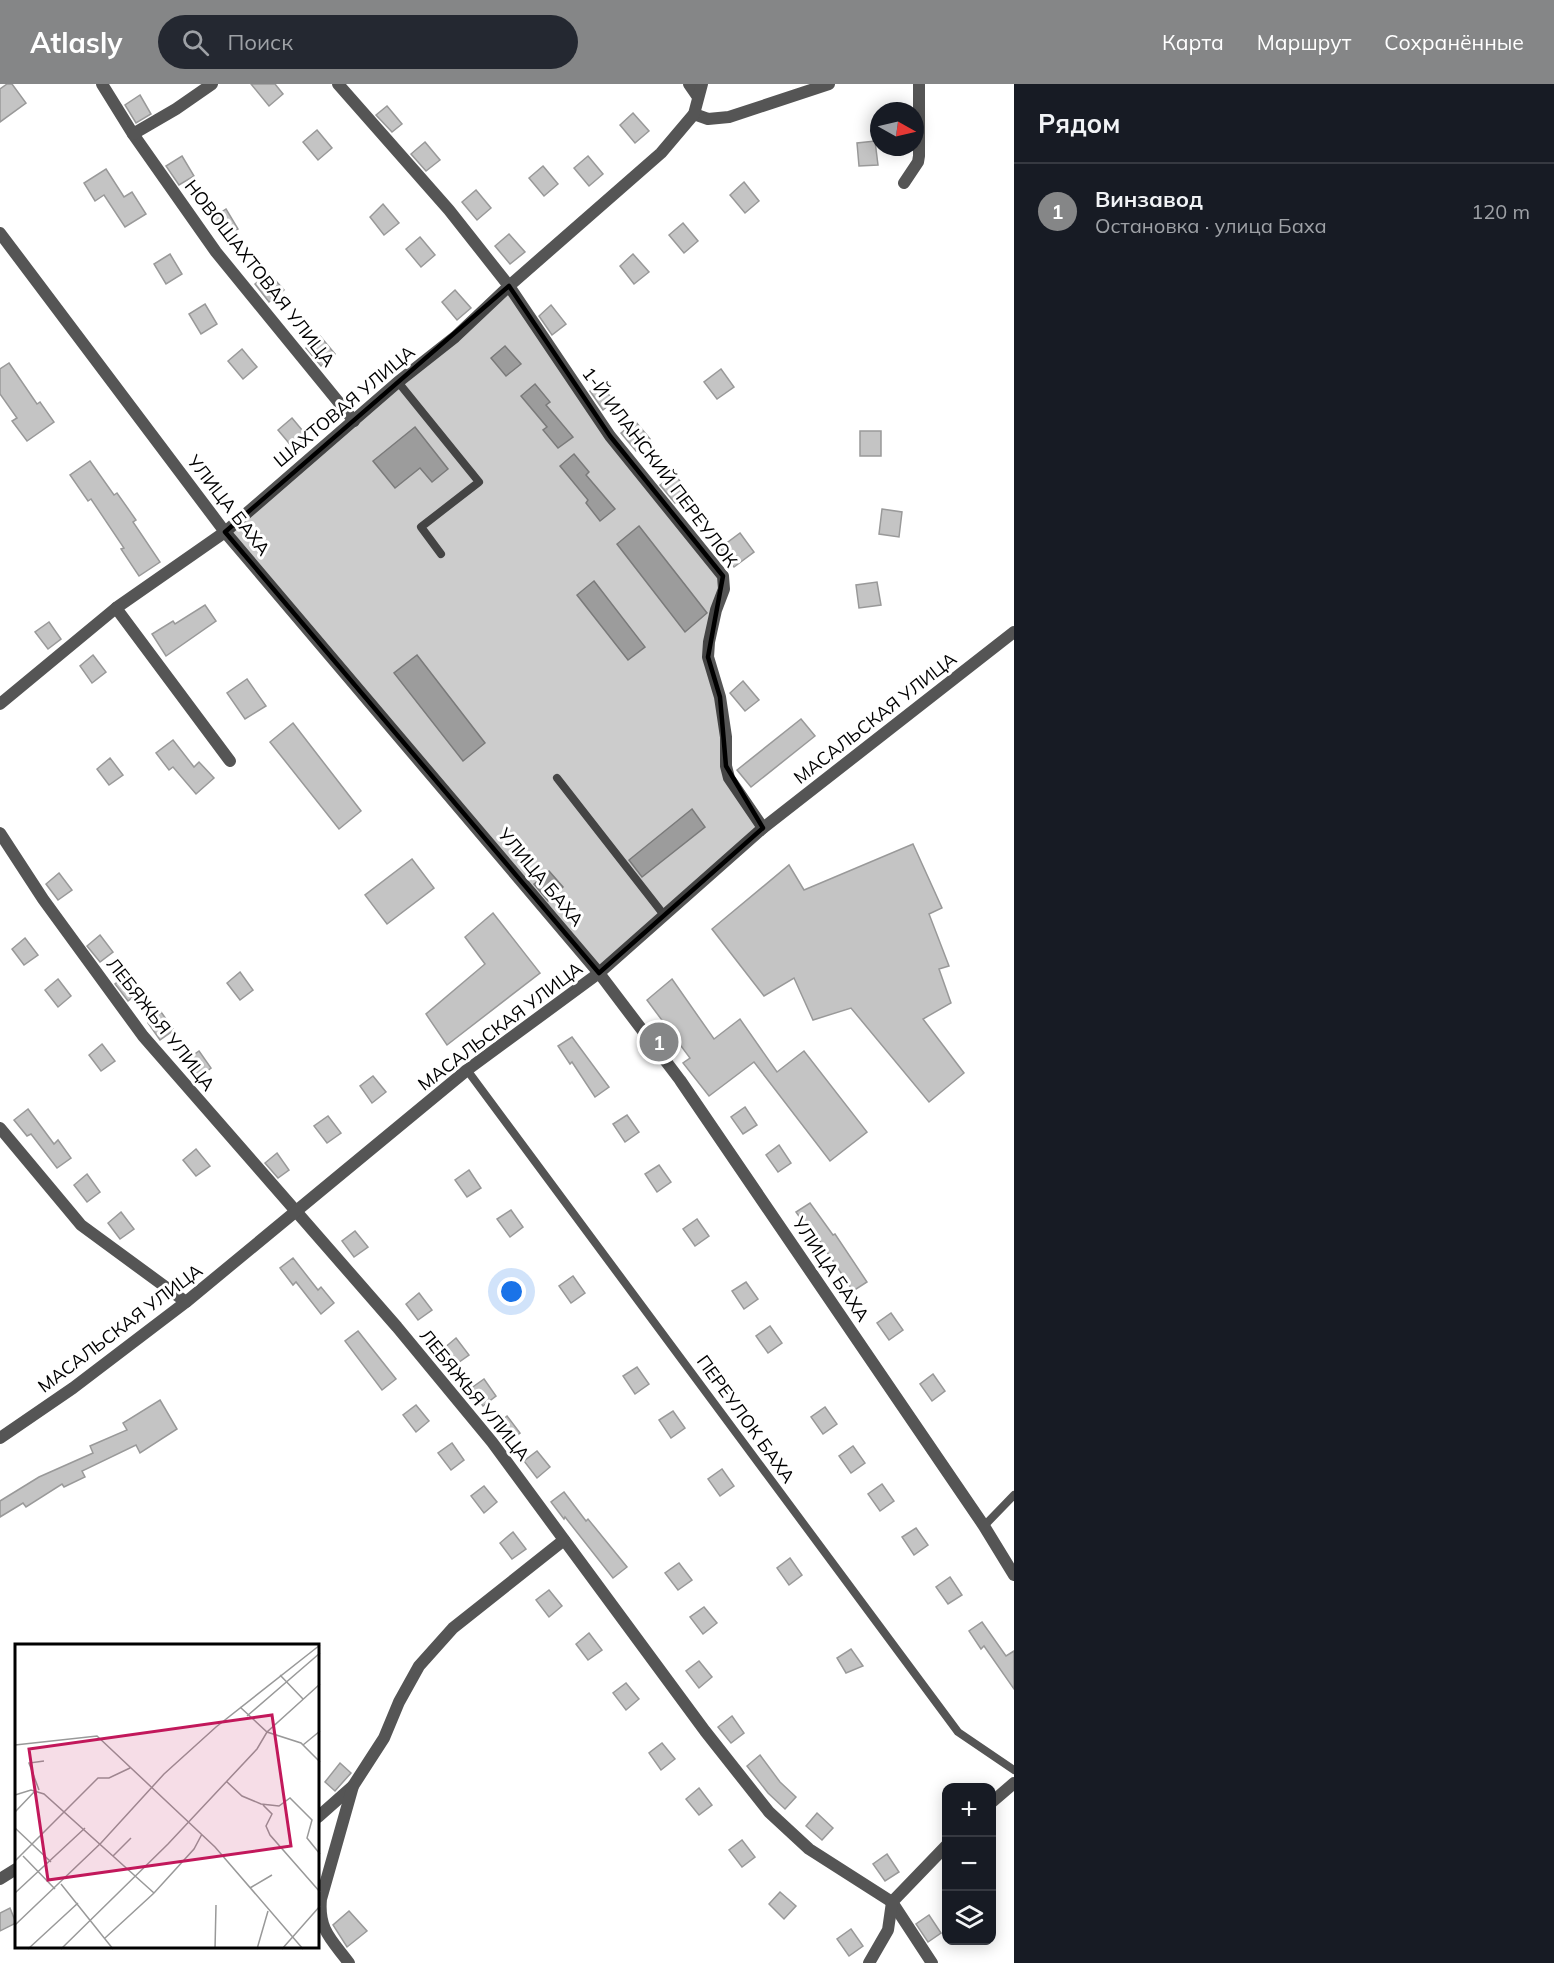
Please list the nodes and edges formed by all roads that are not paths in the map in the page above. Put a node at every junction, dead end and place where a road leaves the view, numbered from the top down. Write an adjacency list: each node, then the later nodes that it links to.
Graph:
1 (102, 84): 10 (street, НОВОШАХТОВАЯ УЛИЦА)
2 (212, 84): 10 (street)
3 (338, 84): 13 (street, 1-Й ИЛАНСКИЙ ПЕРЕУЛОК)
4 (689, 84): 8 (street)
5 (702, 84): 8 (street, ШАХТОВАЯ УЛИЦА)
6 (828, 84): 9 (street)
7 (919, 84): 11 (street)
8 (698, 97): 9 (street, ШАХТОВАЯ УЛИЦА)
9 (694, 114): 13 (street, ШАХТОВАЯ УЛИЦА)
10 (133, 134): 15 (street, НОВОШАХТОВАЯ УЛИЦА)
11 (904, 183)
12 (0, 233): 16 (street, УЛИЦА БАХА)
13 (509, 286): 14 (street, ШАХТОВАЯ УЛИЦА); 23 (street, 1-Й ИЛАНСКИЙ ПЕРЕУЛОК)
14 (398, 382): 15 (street, ШАХТОВАЯ УЛИЦА); 17 (lane)
15 (354, 421): 16 (street, ШАХТОВАЯ УЛИЦА)
16 (225, 532): 18 (street, ШАХТОВАЯ УЛИЦА); 26 (street, УЛИЦА БАХА)
17 (441, 554)
18 (116, 608): 20 (street, ШАХТОВАЯ УЛИЦА); 21 (street)
19 (1014, 632): 23 (street, МАСАЛЬСКАЯ УЛИЦА)
20 (0, 704)
21 (230, 761)
22 (557, 778): 25 (lane)
23 (763, 828): 25 (street, МАСАЛЬСКАЯ УЛИЦА)
24 (0, 833): 29 (street, ЛЕБЯЖЬЯ УЛИЦА)
25 (664, 915): 26 (street, МАСАЛЬСКАЯ УЛИЦА)
26 (599, 973): 27 (street, МАСАЛЬСКАЯ УЛИЦА); 33 (street, УЛИЦА БАХА)
27 (467, 1070): 29 (street, МАСАЛЬСКАЯ УЛИЦА); 36 (lane, ПЕРЕУЛОК БАХА)
28 (0, 1128): 30 (street)
29 (295, 1212): 30 (street, МАСАЛЬСКАЯ УЛИЦА); 34 (street, ЛЕБЯЖЬЯ УЛИЦА)
30 (186, 1302): 31 (street, МАСАЛЬСКАЯ УЛИЦА)
31 (0, 1438)
32 (1014, 1495): 33 (lane)
33 (984, 1526): 35 (street, УЛИЦА БАХА)
34 (564, 1540): 38 (street); 44 (street, ЛЕБЯЖЬЯ УЛИЦА)
35 (1014, 1575)
36 (1014, 1770)
37 (1014, 1783): 39 (street)
38 (353, 1786): 40 (street); 45 (street)
39 (996, 1799)
40 (320, 1815)
41 (942, 1850): 44 (street)
42 (15, 1870): 43 (street)
43 (0, 1879)
44 (892, 1902): 48 (street); 49 (street, ЛЕБЯЖЬЯ УЛИЦА)
45 (320, 1906)
46 (320, 1917): 47 (street)
47 (349, 1963)
48 (869, 1963)
49 (932, 1963)

